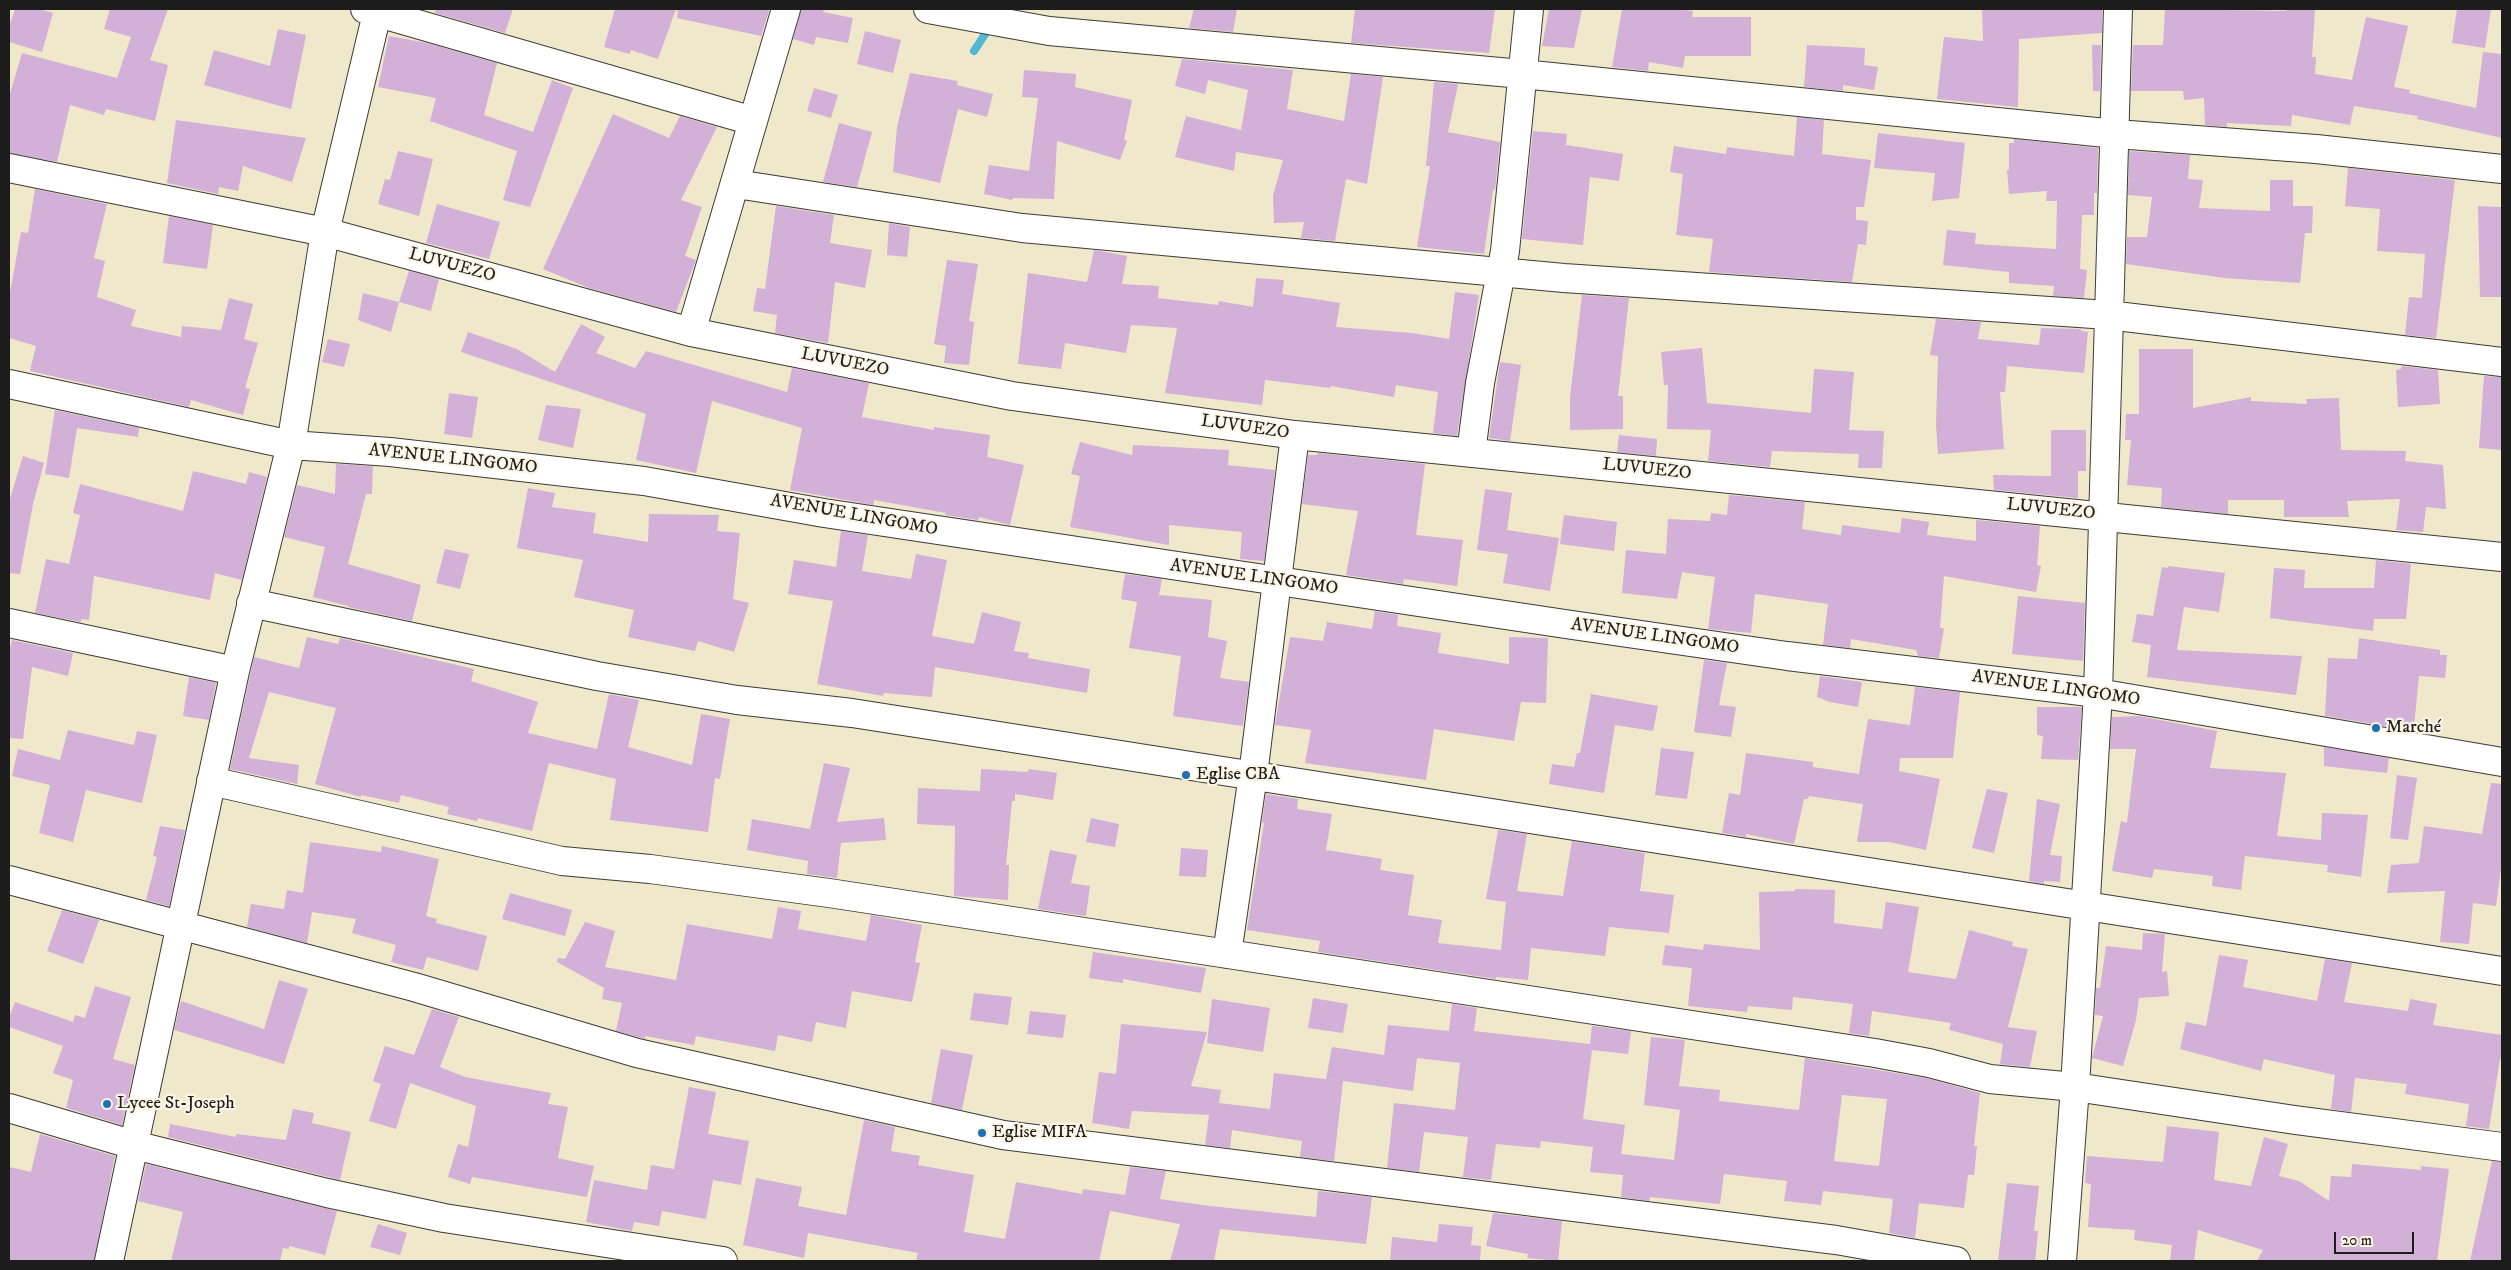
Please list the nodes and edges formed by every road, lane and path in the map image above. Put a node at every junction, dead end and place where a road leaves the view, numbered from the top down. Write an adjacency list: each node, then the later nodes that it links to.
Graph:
1 (786, 9): 7 (street)
2 (928, 9): 6 (street)
3 (1529, 9): 6 (street)
4 (2118, 9): 8 (street)
5 (373, 10): 7 (street); 12 (street)
6 (1522, 74): 8 (street); 13 (street)
7 (753, 121): 11 (street)
8 (2116, 134): 10 (street); 14 (street)
9 (9, 168): 12 (street, LUVUEZO)
10 (2502, 169)
11 (736, 184): 13 (street); 15 (street)
12 (325, 232): 15 (street, LUVUEZO); 19 (street)
13 (1502, 272): 14 (street); 20 (street)
14 (2108, 315): 16 (street); 21 (street)
15 (691, 332): 18 (street, LUVUEZO)
16 (2502, 362)
17 (9, 384): 19 (street, AVENUE LINGOMO)
18 (1295, 435): 20 (street, LUVUEZO); 23 (street)
19 (291, 445): 23 (street, AVENUE LINGOMO); 24 (street)
20 (1471, 453): 21 (street, LUVUEZO)
21 (2103, 515): 22 (street, LUVUEZO); 27 (street)
22 (2502, 558)
23 (1279, 581): 27 (street, AVENUE LINGOMO); 29 (street)
24 (251, 603): 26 (street); 29 (street)
25 (9, 623): 26 (street)
26 (236, 671): 30 (street)
27 (2098, 693): 28 (street, AVENUE LINGOMO); 32 (street)
28 (2502, 762)
29 (1253, 775): 32 (street); 34 (street)
30 (211, 781): 33 (street); 34 (street)
31 (9, 880): 33 (street)
32 (2084, 904): 35 (street); 36 (street)
33 (182, 925): 38 (street); 42 (street)
34 (1227, 954): 36 (street)
35 (2502, 971)
36 (2075, 1087): 39 (street); 43 (street)
37 (9, 1108): 38 (street)
38 (134, 1145): 40 (street); 41 (street)
39 (2502, 1147)
40 (109, 1261)
41 (723, 1261)
42 (1956, 1261)
43 (2062, 1261)

